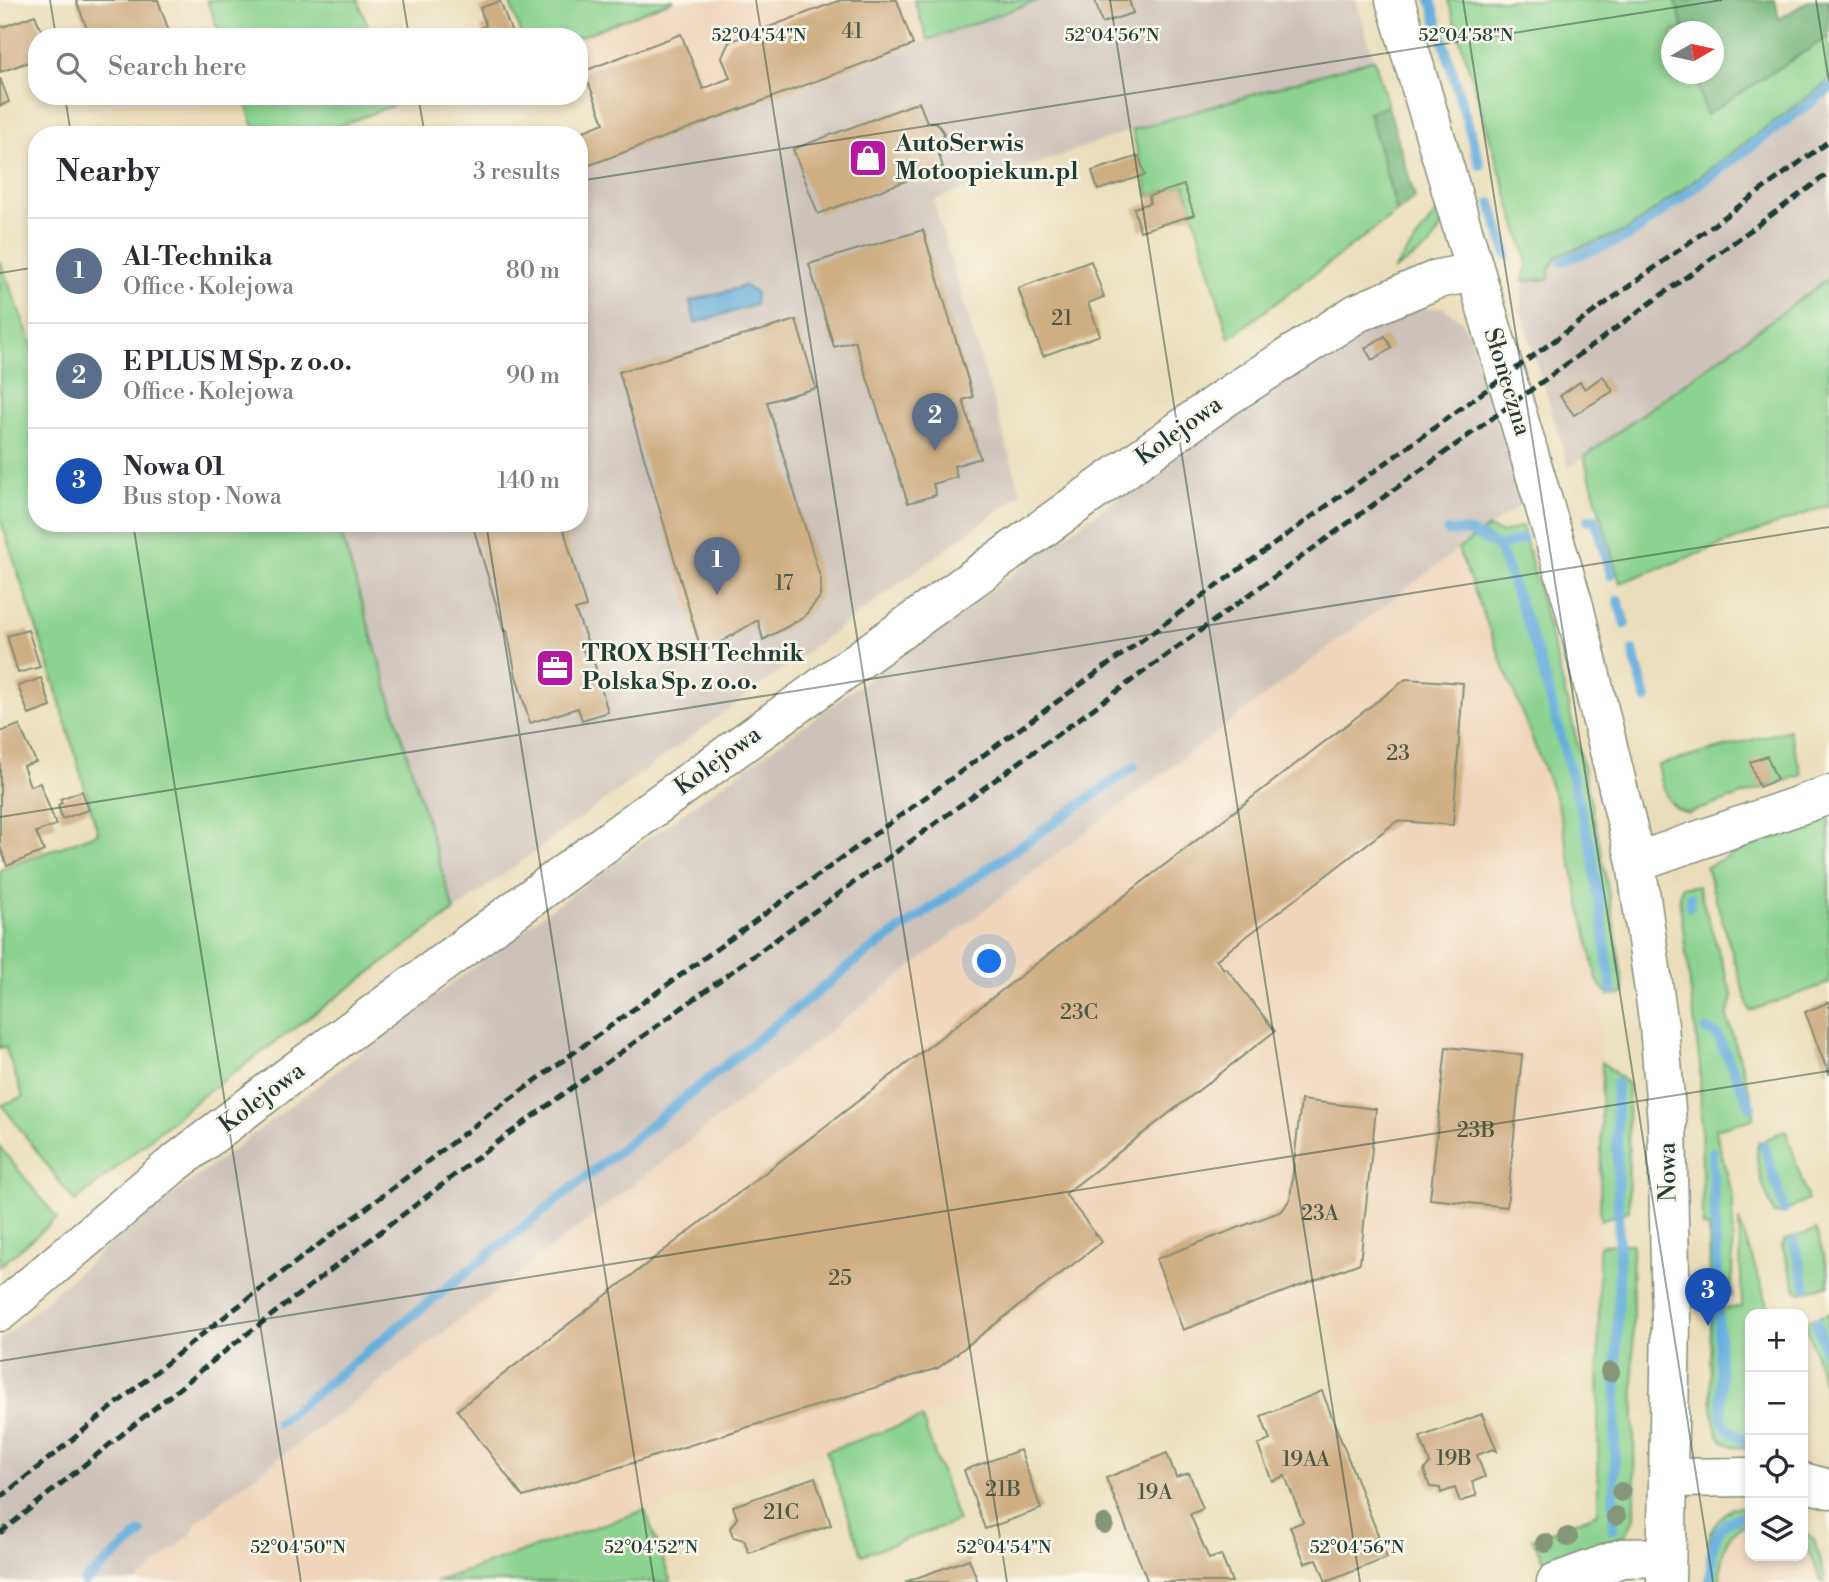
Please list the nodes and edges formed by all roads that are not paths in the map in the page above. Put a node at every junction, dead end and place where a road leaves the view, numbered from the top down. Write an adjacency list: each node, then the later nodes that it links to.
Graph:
1 (1395, 0): 2 (street, Słoneczna)
2 (1474, 272): 3 (street, Słoneczna); 6 (street, Kolejowa)
3 (1615, 766): 5 (street, Nowa)
4 (1829, 795): 5 (street)
5 (1636, 862): 8 (street, Nowa)
6 (0, 1312)
7 (1745, 1477): 8 (street)
8 (1669, 1478): 11 (street, Nowa)
9 (1808, 1483): 10 (street)
10 (1829, 1489)
11 (1666, 1570): 12 (street)
12 (1556, 1582)

